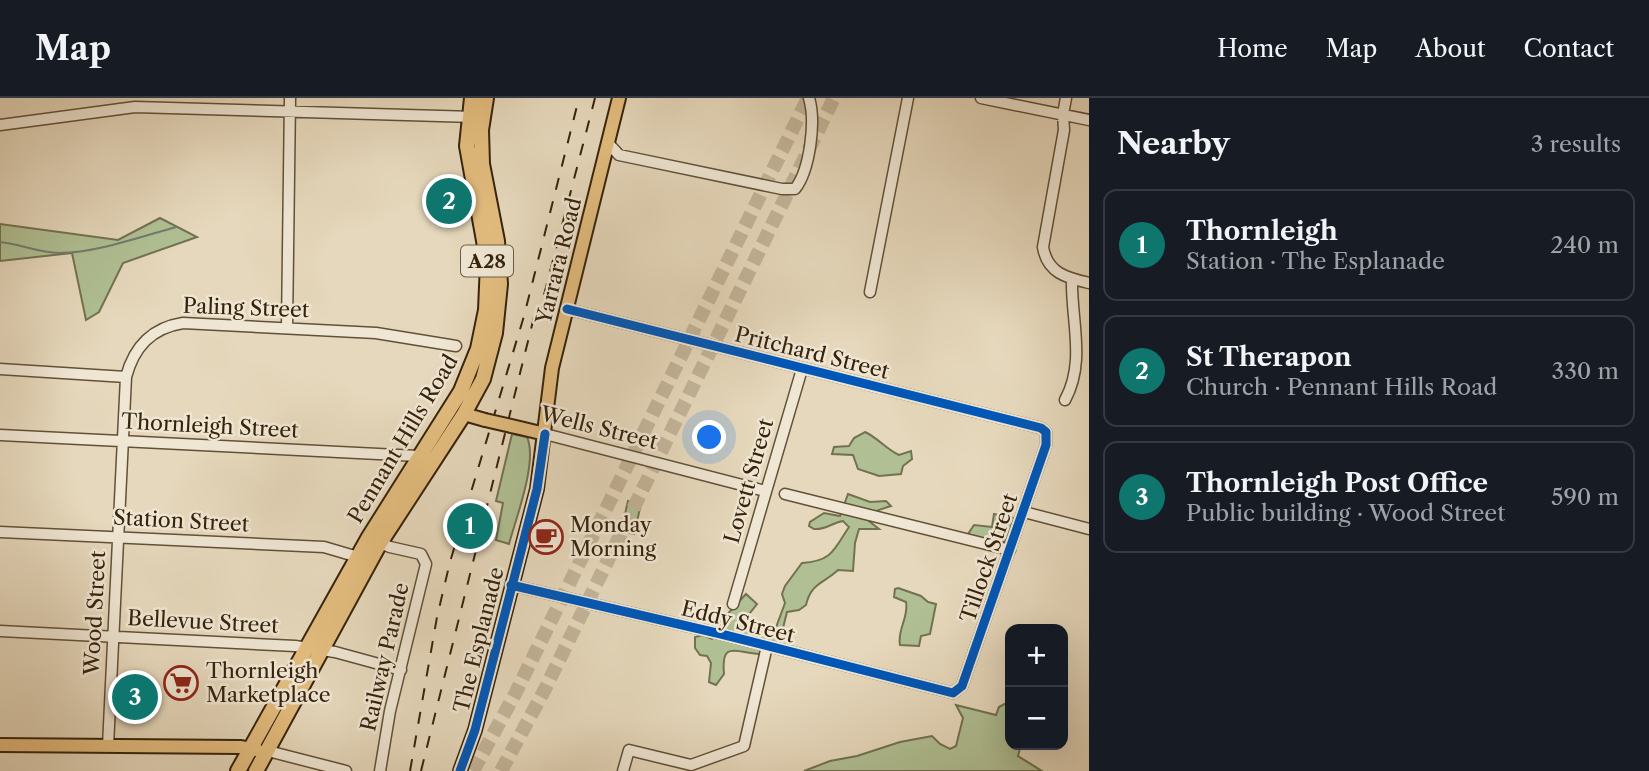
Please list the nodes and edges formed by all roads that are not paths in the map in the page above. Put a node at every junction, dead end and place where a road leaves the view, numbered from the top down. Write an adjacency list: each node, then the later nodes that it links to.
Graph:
1 (290, 98): 9 (street)
2 (472, 98): 11 (highway, Pennant Hills Road / A28)
3 (486, 98): 11 (highway, Pennant Hills Road / A28)
4 (619, 98): 14 (main road, Yarrara Road)
5 (809, 98): 14 (street)
6 (908, 98): 17 (street)
7 (981, 98): 10 (street)
8 (1066, 98): 10 (street)
9 (290, 112): 11 (street); 13 (street); 19 (street)
10 (1063, 114): 12 (street); 15 (street)
11 (475, 117): 25 (highway, Pennant Hills Road / A28); 29 (highway, Pennant Hills Road / A28)
12 (1089, 120)
13 (0, 125)
14 (608, 143): 18 (main road, Yarrara Road)
15 (1072, 280): 16 (street); 24 (street)
16 (1089, 283)
17 (870, 292)
18 (567, 309): 22 (street, Pritchard Street); 27 (main road, Yarrara Road)
19 (287, 328): 20 (street, Paling Street); 23 (street, Paling Street)
20 (456, 346)
21 (0, 369): 23 (street)
22 (802, 369): 26 (street, Pritchard Street); 32 (street, Lovett Street)
23 (126, 377): 30 (street, Paling Street)
24 (1065, 400)
25 (464, 414): 27 (main road, Wells Street, bridge); 29 (highway); 38 (highway, Pennant Hills Road / A28)
26 (1046, 432): 34 (street, Tillock Street)
27 (545, 434): 32 (street, Wells Street); 41 (main road, The Esplanade)
28 (0, 435): 30 (street, Thornleigh Street)
29 (428, 440): 31 (highway, Pennant Hills Road / A28)
30 (123, 441): 31 (street, Thornleigh Street); 37 (street, Wood Street)
31 (418, 456): 40 (highway, Pennant Hills Road / A28)
32 (765, 491): 42 (street, Lovett Street)
33 (785, 494): 39 (street)
34 (1024, 512): 35 (street); 39 (street, Tillock Street)
35 (1089, 529)
36 (0, 532): 37 (street, Station Street)
37 (118, 538): 40 (street, Station Street); 44 (street, Wood Street)
38 (380, 543): 47 (highway, Pennant Hills Road / A28); 48 (street, Railway Parade)
39 (1010, 550): 49 (street, Tillock Street)
40 (358, 558): 46 (highway, Pennant Hills Road / A28)
41 (511, 586): 45 (street, Eddy Street); 59 (main road, The Esplanade)
42 (733, 604)
43 (0, 631): 44 (street, Bellevue Street)
44 (113, 637): 46 (street, Bellevue Street); 51 (street, Wood Street)
45 (766, 646): 49 (street, Eddy Street); 60 (street)
46 (307, 648): 47 (street, Bellevue Street); 52 (highway, Pennant Hills Road / A28)
47 (324, 650): 48 (street, Bellevue Street); 53 (highway, Pennant Hills Road / A28)
48 (401, 670): 58 (street, Railway Parade)
49 (957, 692)
50 (0, 745): 51 (main road)
51 (108, 746): 52 (main road)
52 (251, 749): 53 (main road); 55 (highway, Pennant Hills Road / A28)
53 (268, 751): 54 (street); 56 (highway, Pennant Hills Road / A28)
54 (329, 769): 57 (street)
55 (238, 771)
56 (256, 771)
57 (346, 771)
58 (380, 771)
59 (460, 771)
60 (623, 771)

